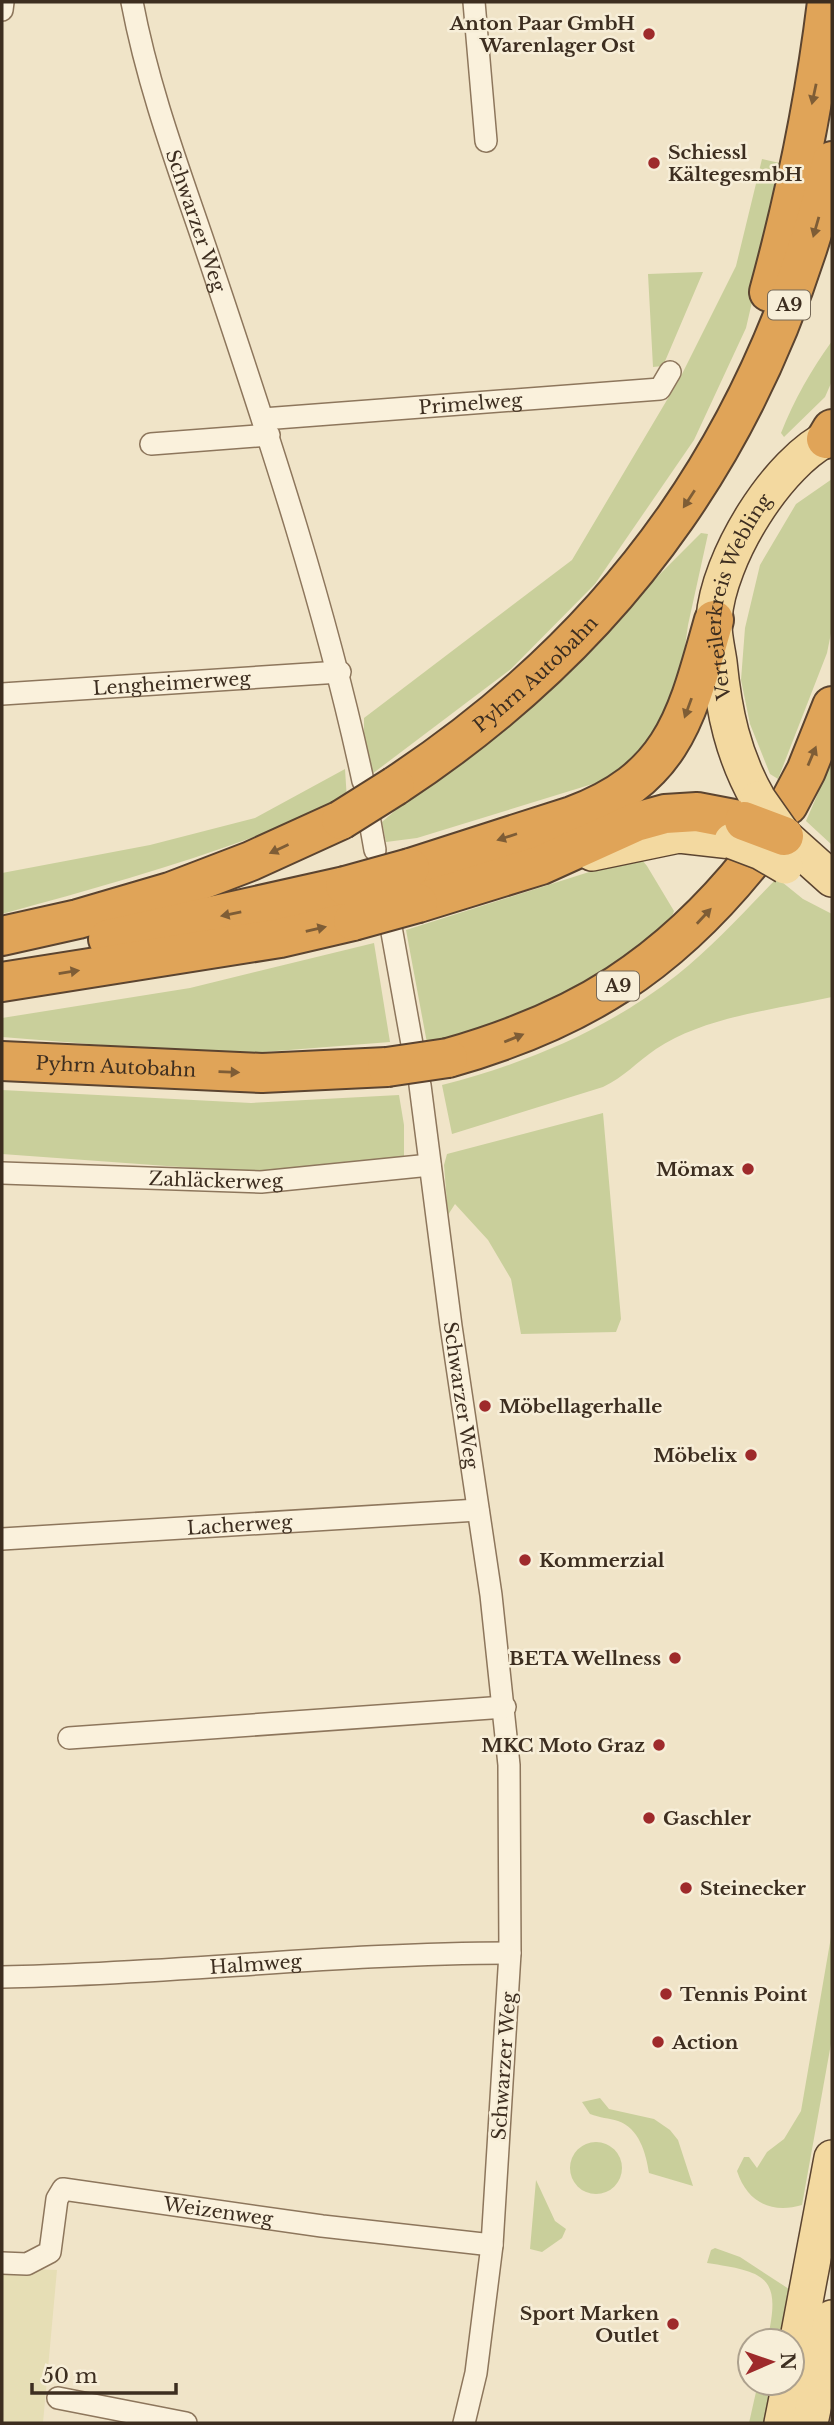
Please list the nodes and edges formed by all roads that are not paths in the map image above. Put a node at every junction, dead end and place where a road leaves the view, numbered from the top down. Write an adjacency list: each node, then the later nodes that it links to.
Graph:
1 (3, 2): 5 (street)
2 (132, 2): 9 (street, Schwarzer Weg)
3 (474, 2): 6 (street)
4 (827, 2): 11 (highway, one-way to 11)
5 (2, 10)
6 (486, 141)
7 (832, 161): 11 (highway, Pyhrn Autobahn / A9, one-way to 11)
8 (670, 372): 9 (street, Primelweg)
9 (266, 427): 12 (street); 14 (street, Schwarzer Weg)
10 (830, 435): 13 (main road, Verteilerkreis Webling)
11 (725, 441): 17 (highway, Pyhrn Autobahn / A9, one-way to 17)
12 (151, 444)
13 (714, 620): 19 (main road, Verteilerkreis Webling); 23 (highway, one-way to 23)
14 (340, 672): 15 (street, Lengheimerweg); 17 (street, Schwarzer Weg)
15 (2, 694)
16 (832, 706): 19 (highway, Pyhrn Autobahn / A9, one-way to 16)
17 (379, 783): 18 (highway, Pyhrn Autobahn / A9, bridge)
18 (355, 821): 20 (street); 25 (highway, Pyhrn Autobahn / A9, one-way to 25)
19 (768, 834): 21 (main road, Verteilerkreis Webling); 22 (main road); 23 (highway); 28 (highway, Pyhrn Autobahn / A9, one-way to 19, bridge)
20 (375, 850)
21 (832, 879)
22 (832, 899)
23 (406, 900): 24 (highway, bridge); 28 (street)
24 (349, 903): 26 (highway, one-way to 26); 27 (highway, one-way to 24)
25 (2, 936)
26 (2, 956)
27 (2, 982)
28 (400, 1056): 29 (highway, Pyhrn Autobahn / A9, one-way to 28)
29 (2, 1061)
30 (420, 1085): 31 (street, Schwarzer Weg)
31 (429, 1165): 32 (street, Zahläckerweg); 33 (street, Schwarzer Weg)
32 (2, 1173)
33 (478, 1510): 34 (street, Lacherweg); 35 (street, Schwarzer Weg)
34 (2, 1539)
35 (505, 1707): 36 (street); 37 (street, Schwarzer Weg)
36 (69, 1738)
37 (510, 1953): 38 (street, Halmweg); 41 (street, Schwarzer Weg)
38 (2, 1977)
39 (832, 2158): 40 (main road)
40 (827, 2227): 42 (main road)
41 (492, 2245): 43 (street, Weizenweg); 49 (street, Schwarzer Weg)
42 (823, 2261): 45 (main road)
43 (2, 2263)
44 (832, 2318): 51 (main road)
45 (804, 2327)
46 (787, 2397): 50 (main road)
47 (58, 2398): 48 (street)
48 (186, 2423)
49 (464, 2423)
50 (782, 2423)
51 (810, 2423)

